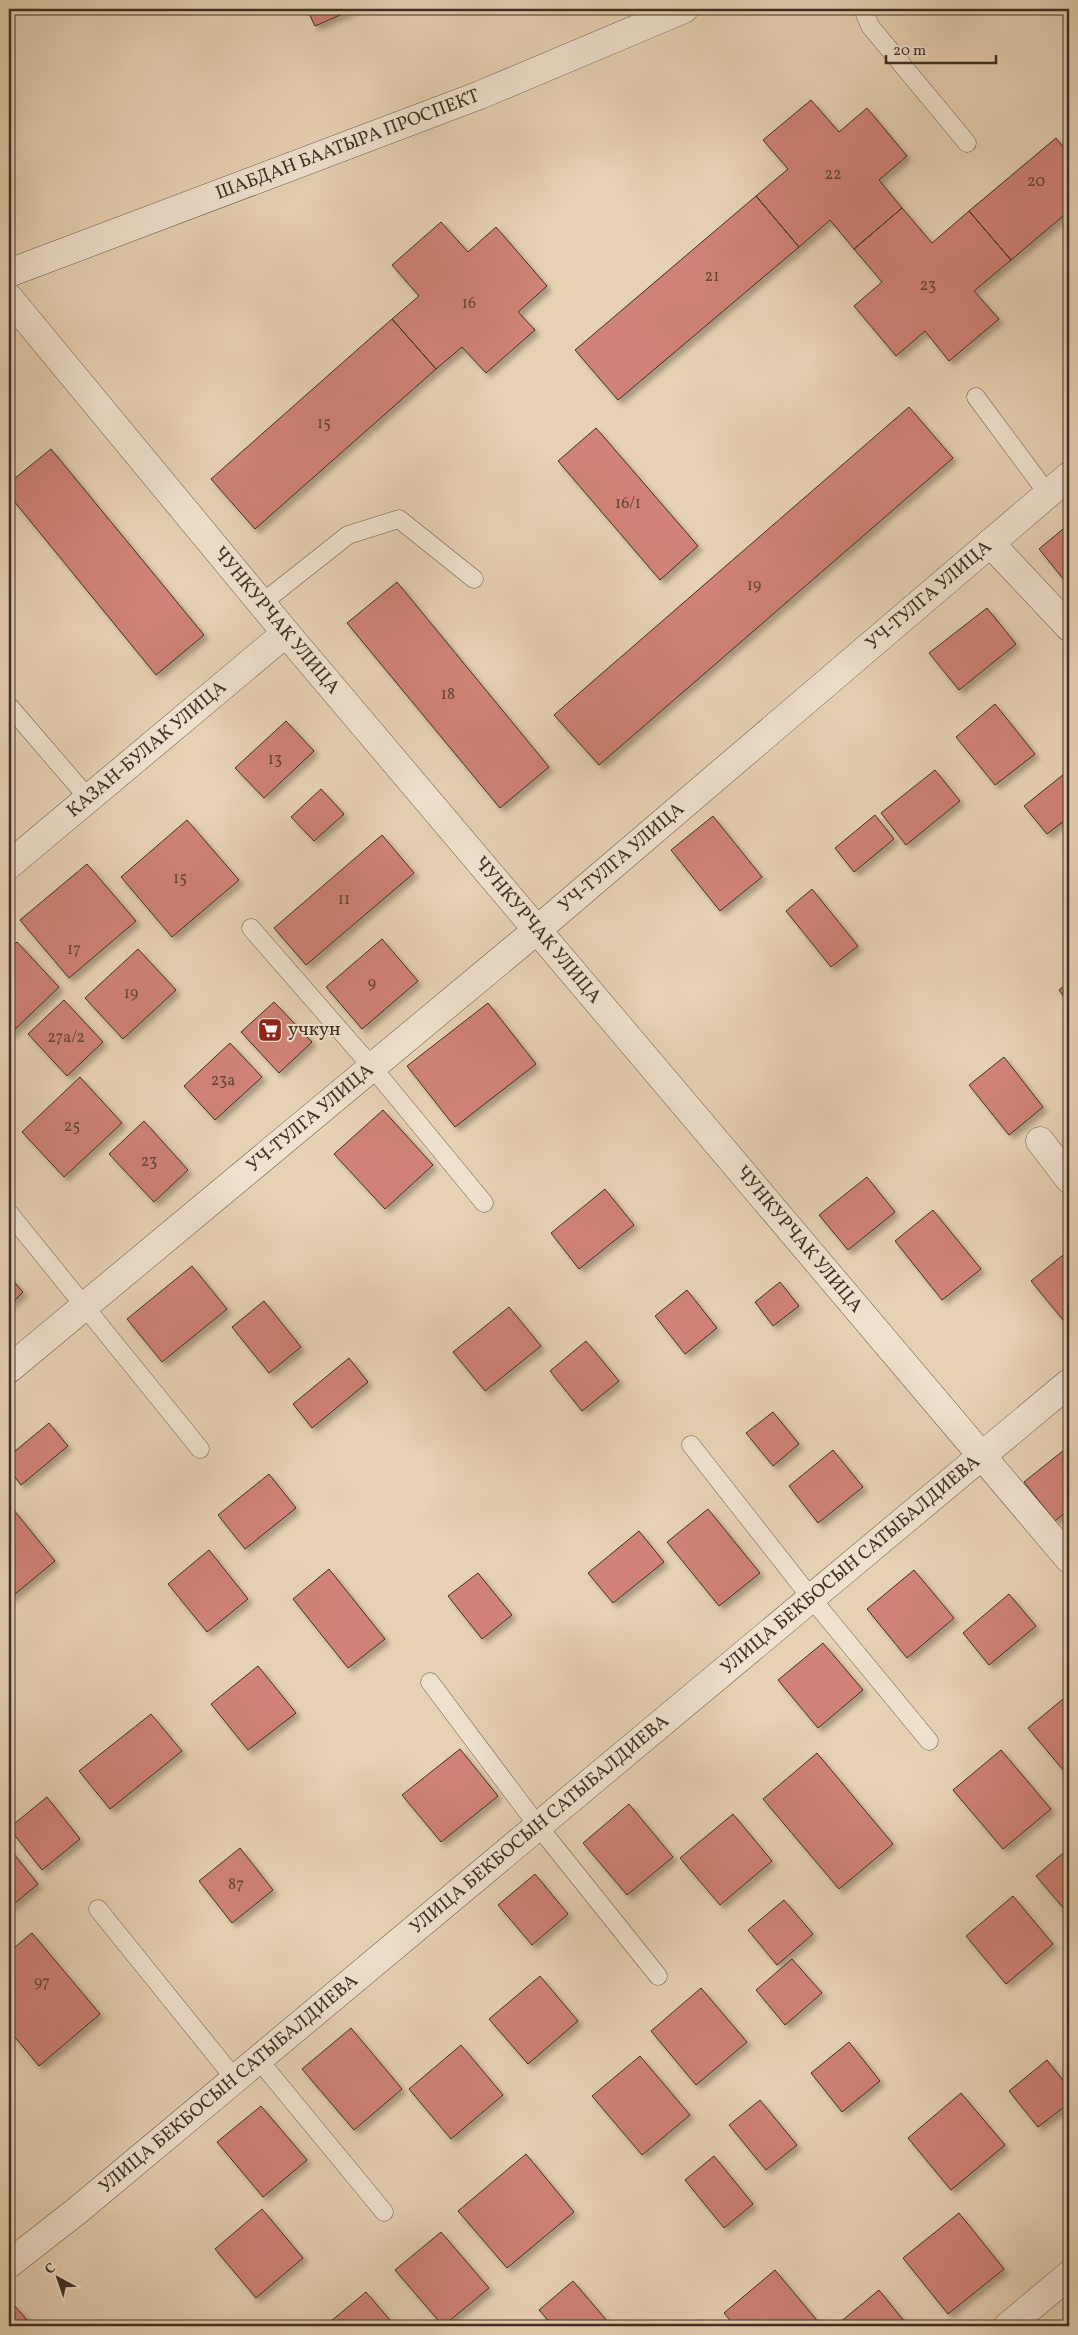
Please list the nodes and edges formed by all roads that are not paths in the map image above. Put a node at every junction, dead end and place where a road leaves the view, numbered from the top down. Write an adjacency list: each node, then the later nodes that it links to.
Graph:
1 (684, 9): 4 (street, ШАБДАН БААТЫРА ПРОСПЕКТ)
2 (863, 9): 3 (lane)
3 (967, 143)
4 (9, 273)
5 (9, 298): 11 (street, ЧУНКУРЧАК УЛИЦА)
6 (976, 397): 8 (lane)
7 (1069, 476): 8 (street, УЧ-ТУЛГА УЛИЦА)
8 (1048, 494): 9 (street, УЧ-ТУЛГА УЛИЦА)
9 (990, 543): 12 (street); 18 (street, УЧ-ТУЛГА УЛИЦА)
10 (474, 579): 11 (lane)
11 (262, 603): 13 (street, ЧУНКУРЧАК УЛИЦА)
12 (1069, 627)
13 (286, 633): 15 (street, КАЗАН-БУЛАК УЛИЦА); 18 (street, ЧУНКУРЧАК УЛИЦА)
14 (9, 706): 15 (lane)
15 (88, 799): 16 (street, КАЗАН-БУЛАК УЛИЦА)
16 (9, 866)
17 (251, 928): 19 (lane)
18 (537, 930): 19 (street, УЧ-ТУЛГА УЛИЦА); 29 (street, ЧУНКУРЧАК УЛИЦА)
19 (372, 1067): 22 (lane); 24 (street, УЧ-ТУЛГА УЛИЦА)
20 (1040, 1142): 21 (street)
21 (1069, 1179)
22 (484, 1203)
23 (9, 1212): 24 (lane)
24 (84, 1307): 25 (street, УЧ-ТУЛГА УЛИЦА); 28 (lane)
25 (9, 1369)
26 (1069, 1383): 29 (street, УЛИЦА БЕКБОСЫН САТЫБАЛДИЕВА)
27 (691, 1445): 31 (lane)
28 (200, 1449)
29 (983, 1456): 30 (street, ЧУНКУРЧАК УЛИЦА); 31 (street, УЛИЦА БЕКБОСЫН САТЫБАЛДИЕВА)
30 (1069, 1558)
31 (812, 1599): 33 (lane); 34 (street, УЛИЦА БЕКБОСЫН САТЫБАЛДИЕВА)
32 (430, 1682): 34 (lane)
33 (929, 1740)
34 (538, 1826): 36 (lane); 37 (street, УЛИЦА БЕКБОСЫН САТЫБАЛДИЕВА)
35 (98, 1909): 38 (lane)
36 (658, 1976)
37 (258, 2059): 38 (street, УЛИЦА БЕКБОСЫН САТЫБАЛДИЕВА); 39 (lane)
38 (234, 2079): 40 (street, УЛИЦА БЕКБОСЫН САТЫБАЛДИЕВА)
39 (384, 2212)
40 (9, 2264)
41 (1069, 2275): 42 (street)
42 (1008, 2326)

